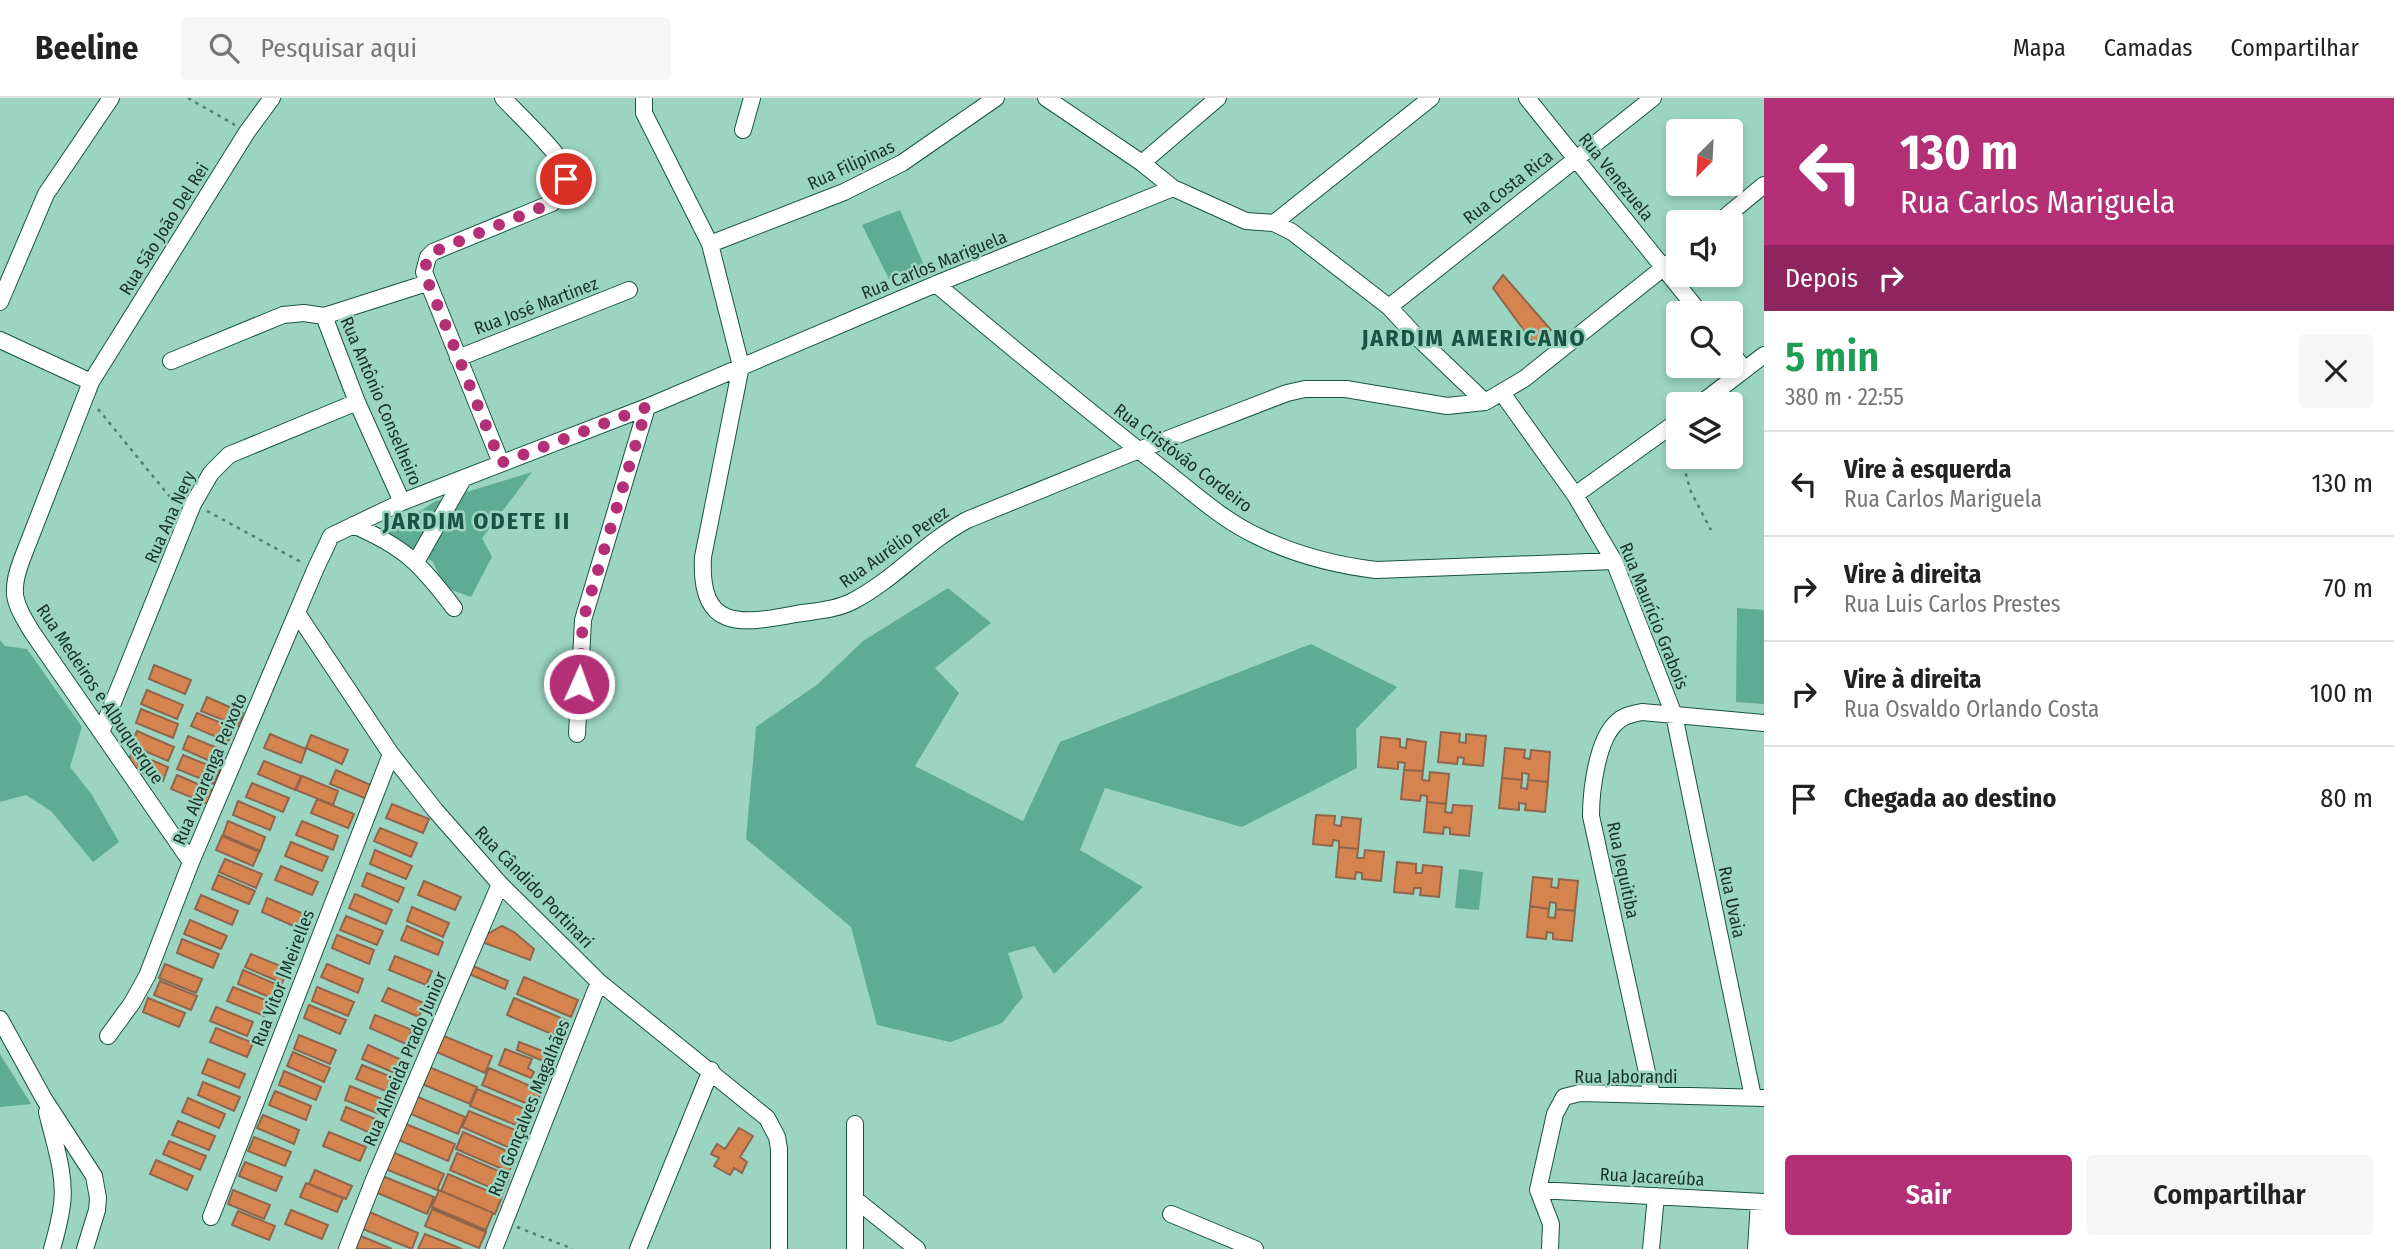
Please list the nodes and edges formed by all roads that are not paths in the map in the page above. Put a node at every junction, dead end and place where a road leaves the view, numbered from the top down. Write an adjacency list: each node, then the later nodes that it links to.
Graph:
1 (111, 98): 26 (street)
2 (272, 98): 35 (street, Rua São João Del Rei)
3 (503, 98): 22 (street)
4 (632, 98): 12 (street, Rua Aurélio Perez)
5 (752, 98): 13 (street)
6 (996, 98): 20 (street, Rua Filipinas)
7 (1045, 98): 15 (street)
8 (1219, 98): 15 (street)
9 (1431, 98): 19 (street)
10 (1527, 98): 14 (street, Rua Venezuela)
11 (1653, 98): 14 (street, Rua Costa Rica)
12 (644, 106): 20 (street, Rua Aurélio Perez)
13 (743, 130)
14 (1577, 158): 21 (street, Rua Venezuela); 27 (street, Rua Costa Rica)
15 (1142, 163): 17 (street)
16 (1764, 185): 18 (street)
17 (1173, 188): 19 (street); 23 (street, Rua Carlos Mariguela)
18 (1734, 210)
19 (1274, 223): 27 (street)
20 (710, 244): 33 (street, Rua Aurélio Perez)
21 (1664, 268): 25 (street, Rua Venezuela); 37 (street)
22 (426, 283): 28 (street); 31 (street)
23 (936, 284): 33 (street, Rua Carlos Mariguela); 42 (street, Rua Cristóvão Cordeiro)
24 (629, 290): 31 (street, Rua José Martinez)
25 (1690, 301)
26 (0, 302)
27 (1389, 307): 39 (street)
28 (324, 316): 32 (street); 38 (street, Rua Antônio Conselheiro)
29 (0, 340): 35 (street)
30 (1764, 355): 34 (street)
31 (458, 358): 43 (street)
32 (172, 361)
33 (741, 366): 40 (street, Rua Carlos Mariguela); 42 (street, Rua Aurélio Perez)
34 (1744, 369): 36 (street)
35 (91, 382): 54 (street, Rua Medeiros e Albuquerque)
36 (1714, 392)
37 (1502, 393): 39 (street); 45 (street, Rua Maurício Grabois)
38 (357, 402): 46 (street, Rua Antônio Conselheiro); 54 (street, Rua Ana Nery)
39 (1485, 402): 42 (street, Rua Aurélio Perez)
40 (647, 407): 43 (street, Rua Carlos Mariguela); 55 (street)
41 (1666, 430): 45 (street)
42 (1139, 450): 48 (street, Rua Cristóvão Cordeiro)
43 (501, 463): 44 (street, Rua Carlos Mariguela)
44 (463, 479): 46 (street, Rua Carlos Mariguela); 49 (street)
45 (1575, 495): 48 (street, Rua Maurício Grabois)
46 (402, 502): 47 (street, Rua Carlos Mariguela)
47 (353, 525): 49 (street); 51 (street, Rua Alvarenga Peixoto)
48 (1614, 561): 52 (street, Rua Maurício Grabois)
49 (416, 562): 50 (street)
50 (454, 608)
51 (298, 613): 56 (street, Rua Cândido Portinari); 57 (street, Rua Alvarenga Peixoto)
52 (1674, 716): 53 (street, Rua Jequitiba); 63 (street, Rua Jequitiba); 64 (street, Rua Uvaia)
53 (1764, 723)
54 (102, 730): 57 (street, Rua Medeiros e Albuquerque)
55 (577, 734)
56 (391, 754): 58 (street, Rua Cândido Portinari); 72 (street, Rua Vitor |Meirelles)
57 (191, 862): 61 (street, Rua Alvarenga Peixoto)
58 (500, 884): 59 (street, Rua Cândido Portinari); 75 (street, Rua Almeida Prado Junior)
59 (600, 982): 62 (street, Rua Cândido Portinari); 76 (street, Rua Gonçalves Magalhães)
60 (0, 1019): 65 (street)
61 (108, 1037)
62 (711, 1070): 77 (street); 78 (street, Rua Cândido Portinari)
63 (1652, 1095): 64 (street, Rua Jaborandi); 67 (street, Rua Jaborandi)
64 (1758, 1097)
65 (44, 1099): 73 (street); 74 (street)
66 (855, 1125): 69 (street)
67 (1538, 1190): 68 (street, Rua Jacareúba); 82 (street)
68 (1656, 1196): 70 (street, Rua Jacareúba); 83 (street)
69 (855, 1199): 79 (street); 80 (street)
70 (1761, 1202): 84 (street)
71 (1171, 1214): 81 (street)
72 (211, 1217)
73 (52, 1249)
74 (85, 1249)
75 (348, 1249)
76 (494, 1249)
77 (638, 1249)
78 (779, 1249)
79 (855, 1249)
80 (917, 1249)
81 (1255, 1249)
82 (1550, 1249)
83 (1651, 1249)
84 (1756, 1249)

